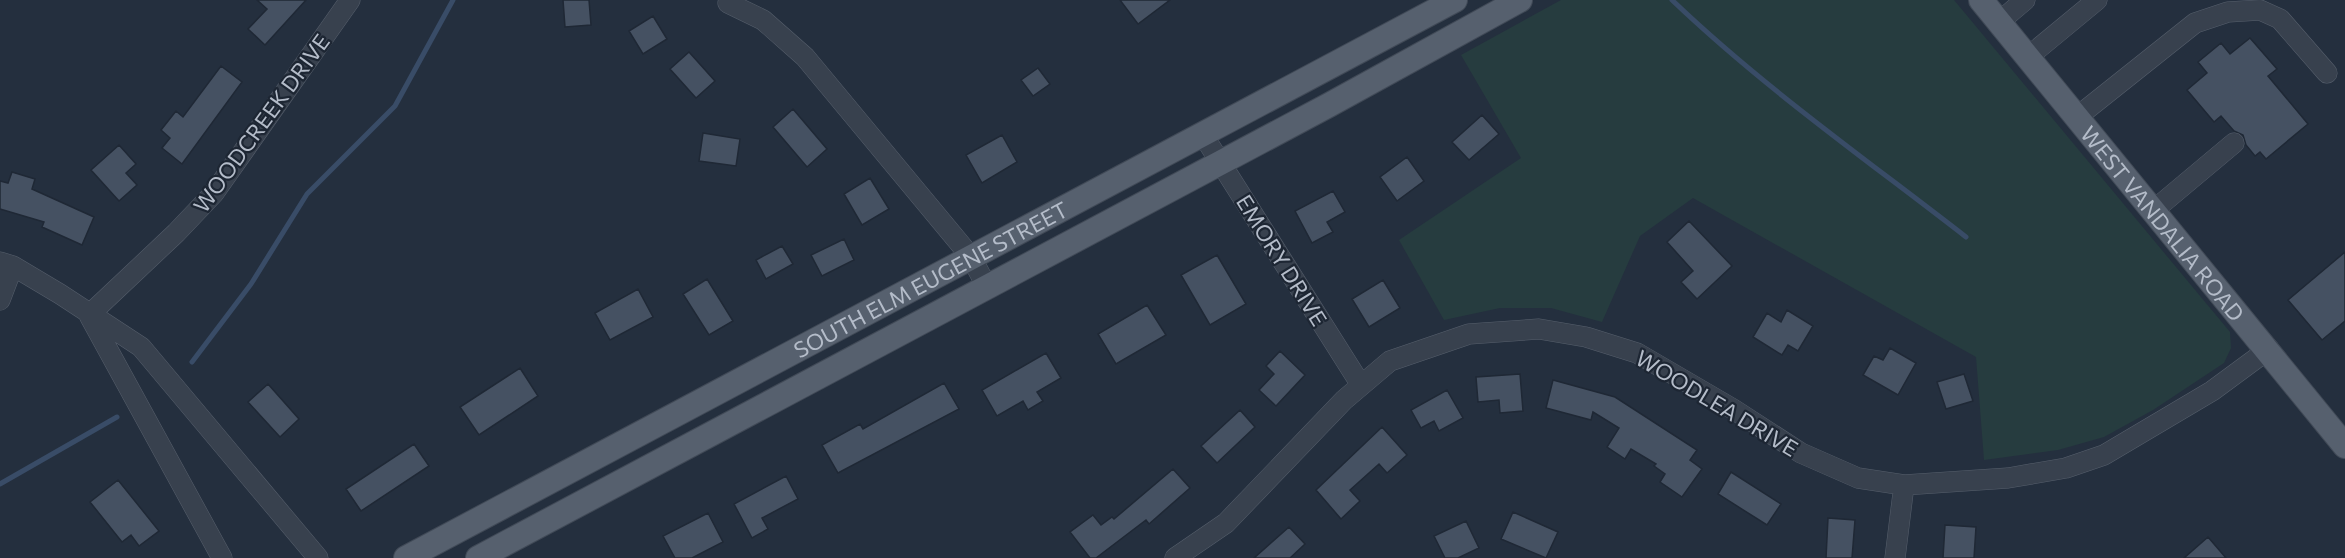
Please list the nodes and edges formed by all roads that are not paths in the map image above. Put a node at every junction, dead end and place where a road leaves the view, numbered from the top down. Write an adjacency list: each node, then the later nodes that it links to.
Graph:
1 (350, 0): 20 (street, WOODCREEK DRIVE)
2 (1455, 0): 12 (main road, SOUTH ELM EUGENE STREET)
3 (1520, 0): 14 (main road, SOUTH ELM EUGENE STREET)
4 (1981, 0): 8 (main road, WEST VANDALIA ROAD)
5 (2025, 0): 8 (street)
6 (2097, 0): 9 (street)
7 (728, 3): 16 (street)
8 (1999, 22): 9 (main road, WEST VANDALIA ROAD)
9 (2028, 57): 11 (main road, WEST VANDALIA ROAD)
10 (2327, 73): 11 (street)
11 (2077, 117): 15 (main road, WEST VANDALIA ROAD)
12 (1203, 135): 14 (street, EMORY DRIVE); 16 (main road, SOUTH ELM EUGENE STREET)
13 (2234, 143): 15 (street)
14 (1221, 163): 18 (main road, SOUTH ELM EUGENE STREET); 22 (street, EMORY DRIVE)
15 (2154, 210): 21 (main road, WEST VANDALIA ROAD)
16 (971, 257): 18 (street); 27 (main road, SOUTH ELM EUGENE STREET)
17 (6, 264): 19 (street); 20 (street)
18 (987, 287): 28 (main road, SOUTH ELM EUGENE STREET)
19 (0, 300)
20 (89, 315): 25 (street); 26 (street)
21 (2269, 349): 23 (main road, WEST VANDALIA ROAD); 24 (street, WOODLEA DRIVE)
22 (1361, 385): 24 (street, WOODLEA DRIVE); 29 (street, WOODLEA DRIVE)
23 (2344, 441)
24 (1904, 485): 30 (street)
25 (222, 558)
26 (318, 558)
27 (406, 558)
28 (478, 558)
29 (1175, 558)
30 (1895, 558)

